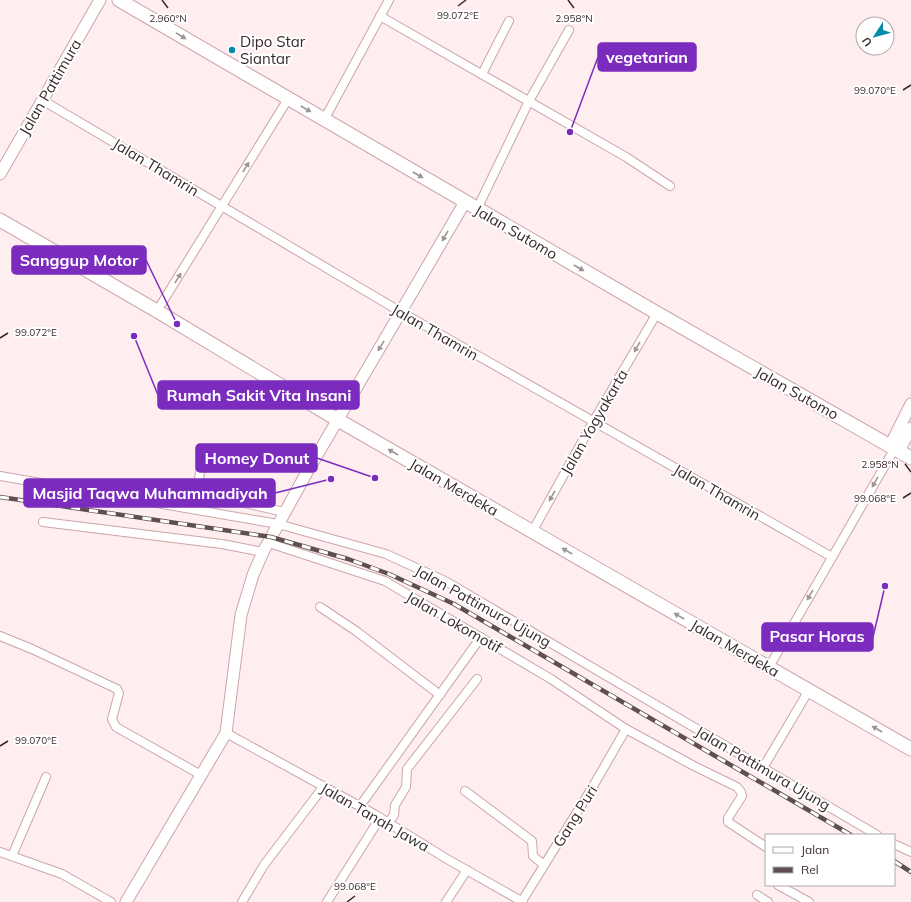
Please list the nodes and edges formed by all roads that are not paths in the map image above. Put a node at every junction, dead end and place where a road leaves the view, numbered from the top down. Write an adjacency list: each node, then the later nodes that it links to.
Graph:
1 (100, 0): 9 (street, Jalan Pattimura)
2 (389, 0): 4 (street)
3 (122, 1): 8 (main road, Jalan Sutomo, one-way to 8)
4 (380, 16): 7 (street); 11 (street)
5 (509, 21): 7 (street)
6 (569, 30): 10 (street)
7 (482, 74): 10 (street)
8 (288, 99): 11 (main road, Jalan Sutomo, one-way to 11); 15 (street, one-way to 8)
9 (42, 100): 12 (street, Jalan Pattimura); 15 (street, Jalan Thamrin)
10 (529, 101): 13 (street); 16 (street)
11 (324, 120): 14 (main road, Jalan Sutomo, one-way to 14)
12 (0, 174)
13 (670, 186)
14 (465, 202): 16 (main road, Jalan Sutomo); 19 (street, one-way to 19)
15 (222, 206): 18 (street, one-way to 15); 19 (street, Jalan Thamrin)
16 (477, 209): 20 (main road, Jalan Sutomo, one-way to 20)
17 (0, 220): 18 (main road, Jalan Merdeka)
18 (157, 311): 22 (main road, Jalan Merdeka)
19 (401, 312): 22 (street, one-way to 22); 23 (street, Jalan Thamrin)
20 (657, 313): 23 (street, Jalan Yogyakarta, one-way to 23); 25 (main road, Jalan Sutomo)
21 (911, 404): 25 (street)
22 (338, 420): 29 (street); 32 (main road, Jalan Merdeka, one-way to 22)
23 (593, 422): 32 (street, Jalan Yogyakarta, one-way to 32); 34 (street, Jalan Thamrin)
24 (911, 428): 25 (street)
25 (895, 448): 26 (main road, Jalan Sutomo); 34 (street, one-way to 34)
26 (911, 458)
27 (200, 472): 29 (street)
28 (0, 476): 31 (street, Jalan Pattimura Ujung)
29 (284, 512): 31 (street)
30 (44, 522): 33 (street, Jalan Lokomotif)
31 (278, 524): 33 (street); 45 (street, Jalan Pattimura Ujung)
32 (532, 532): 38 (main road, Jalan Merdeka, one-way to 32)
33 (266, 548): 37 (street, Jalan Lokomotif); 43 (street)
34 (832, 557): 38 (street, one-way to 38)
35 (320, 607): 41 (street)
36 (0, 636): 46 (street)
37 (481, 638): 41 (street); 42 (street, Jalan Lokomotif)
38 (769, 667): 40 (main road, Jalan Merdeka)
39 (477, 679): 52 (street)
40 (809, 690): 44 (main road, Jalan Merdeka, one-way to 40); 45 (street)
41 (440, 695): 50 (street)
42 (626, 728): 55 (street, Jalan Lokomotif); 59 (street, Gang Puri)
43 (226, 733): 46 (street); 48 (street, Jalan Tanah Jawa)
44 (911, 749)
45 (764, 768): 53 (street, Jalan Pattimura Ujung)
46 (201, 775): 64 (street)
47 (46, 777): 58 (street)
48 (324, 786): 50 (street, Jalan Tanah Jawa); 65 (street)
49 (465, 791): 59 (street)
50 (360, 806): 51 (street, Jalan Tanah Jawa)
51 (380, 818): 52 (street, Jalan Tanah Jawa); 66 (street)
52 (388, 823): 60 (street, Jalan Tanah Jawa)
53 (875, 834)
54 (895, 844): 57 (street)
55 (765, 846)
56 (0, 852): 58 (street)
57 (911, 852)
58 (12, 856): 63 (street)
59 (544, 865): 68 (street, Gang Puri)
60 (467, 870): 67 (street); 68 (street, Jalan Tanah Jawa)
61 (780, 886): 70 (street)
62 (757, 895): 69 (street)
63 (111, 902)
64 (126, 902)
65 (242, 902)
66 (327, 902)
67 (446, 902)
68 (522, 902)
69 (768, 902)
70 (808, 902)

